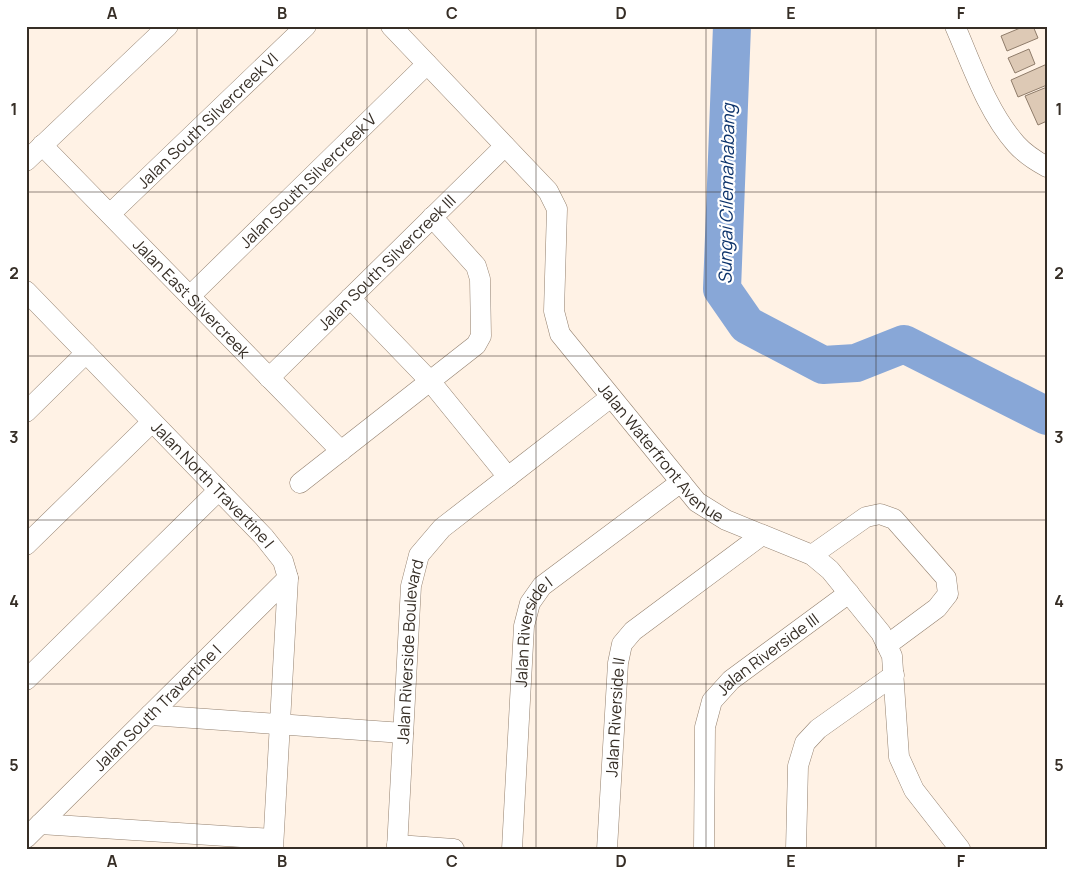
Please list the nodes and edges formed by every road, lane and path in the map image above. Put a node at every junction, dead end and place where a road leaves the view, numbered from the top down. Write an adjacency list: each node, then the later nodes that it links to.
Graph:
1 (168, 26): 6 (street)
2 (306, 26): 10 (street, Jalan South Silvercreek VI)
3 (391, 26): 5 (street, Jalan Waterfront Avenue)
4 (955, 26): 9 (street)
5 (427, 64): 7 (street, Jalan Waterfront Avenue); 13 (street, Jalan South Silvercreek V)
6 (42, 145): 8 (street); 10 (street, Jalan East Silvercreek)
7 (505, 146): 11 (street, Jalan South Silvercreek III); 18 (street, Jalan Waterfront Avenue)
8 (26, 161)
9 (1047, 167)
10 (110, 214): 13 (street, Jalan East Silvercreek)
11 (432, 217): 14 (street, Jalan South Silvercreek III); 17 (street)
12 (26, 291): 15 (street, Jalan North Travertine I)
13 (190, 296): 16 (street, Jalan East Silvercreek)
14 (350, 298): 16 (street, Jalan South Silvercreek III); 17 (street)
15 (86, 353): 19 (street); 20 (street, Jalan North Travertine I)
16 (269, 378): 21 (street, Jalan East Silvercreek)
17 (430, 381): 21 (street); 22 (street)
18 (611, 397): 22 (street, Jalan Riverside Boulevard); 23 (street, Jalan Waterfront Avenue)
19 (26, 412)
20 (152, 422): 25 (street, Jalan North Travertine I); 27 (street)
21 (341, 451): 24 (street)
22 (508, 477): 36 (street, Jalan Riverside Boulevard)
23 (681, 482): 26 (street, Jalan Waterfront Avenue); 41 (street, Jalan Riverside I)
24 (300, 483)
25 (219, 490): 29 (street, Jalan North Travertine I); 33 (street)
26 (762, 535): 28 (street, Jalan Waterfront Avenue); 42 (street, Jalan Riverside II)
27 (26, 545)
28 (812, 555): 30 (street, Jalan Waterfront Avenue); 31 (street)
29 (288, 578): 34 (street, Jalan South Travertine I); 35 (street, Jalan North Travertine I)
30 (849, 593): 31 (street, Jalan Waterfront Avenue); 43 (street, Jalan Riverside III)
31 (887, 645): 32 (street, Jalan Waterfront Avenue)
32 (894, 675): 44 (street); 45 (street, Jalan Waterfront Avenue)
33 (26, 680)
34 (150, 715): 35 (street); 37 (street, Jalan South Travertine I)
35 (280, 724): 36 (street); 38 (street, Jalan North Travertine I)
36 (403, 733): 39 (street, Jalan Riverside Boulevard)
37 (33, 831): 38 (street)
38 (273, 844)
39 (397, 847): 40 (street)
40 (454, 849)
41 (512, 849)
42 (607, 849)
43 (704, 849)
44 (796, 849)
45 (960, 849)

